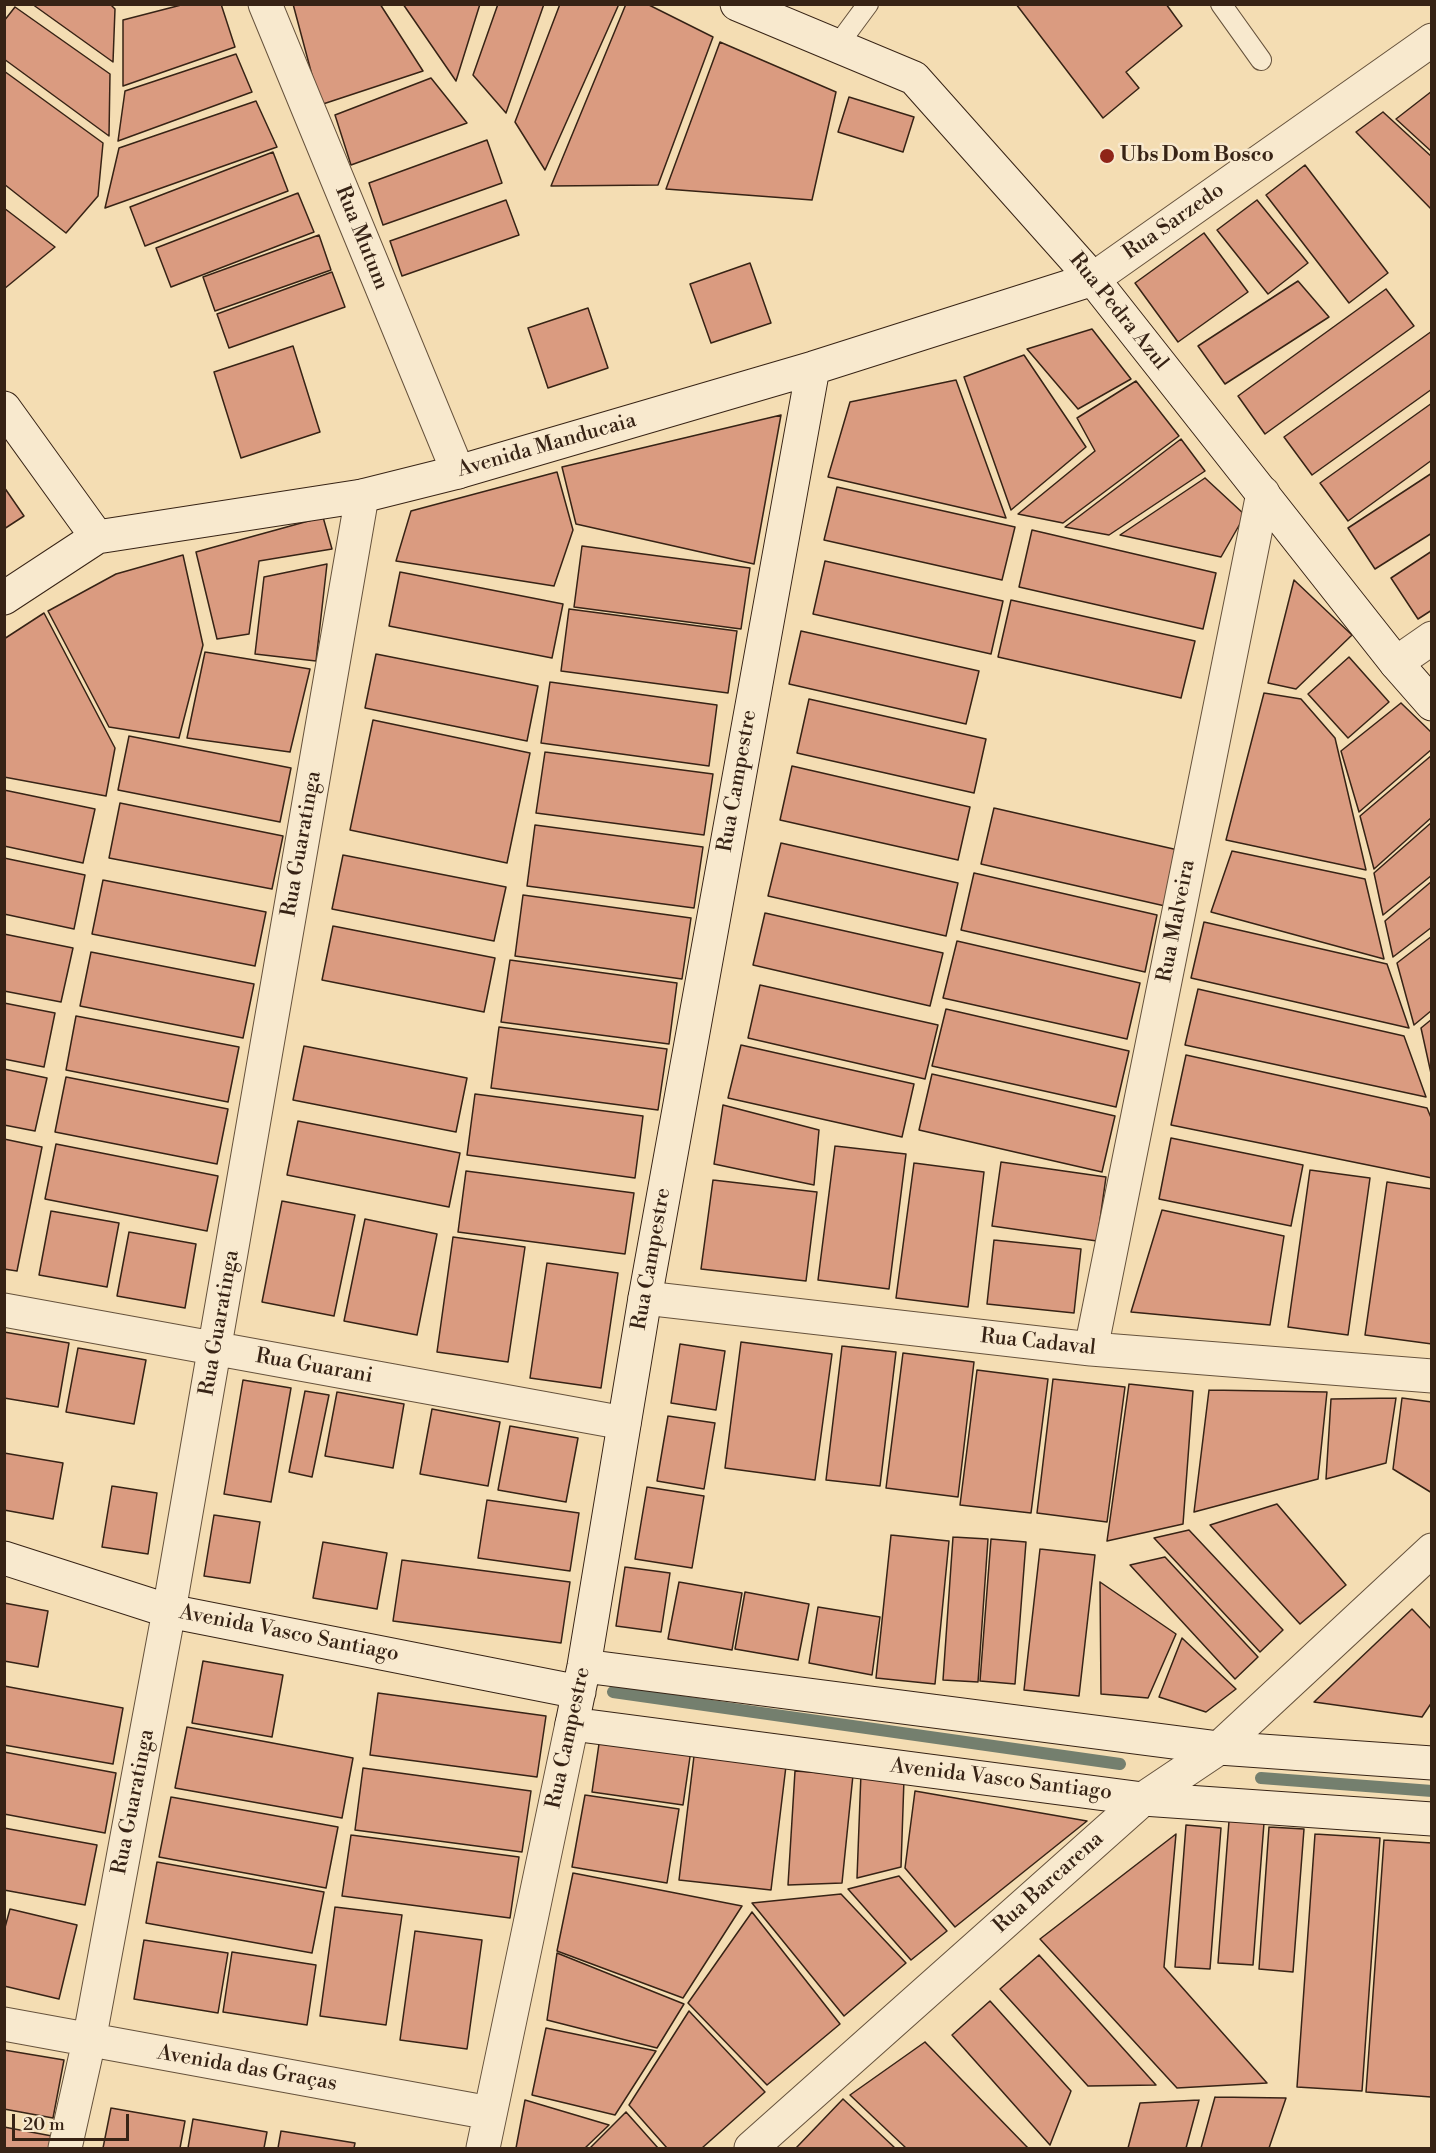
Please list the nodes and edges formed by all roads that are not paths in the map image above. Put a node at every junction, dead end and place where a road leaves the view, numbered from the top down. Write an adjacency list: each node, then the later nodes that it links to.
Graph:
1 (265, 4): 11 (street, Rua Mutum)
2 (737, 4): 6 (street, Rua Pedra Azul)
3 (868, 4): 6 (lane)
4 (1221, 4): 7 (lane)
5 (1431, 40): 8 (street, Rua Sarzedo)
6 (837, 46): 8 (street, Rua Pedra Azul)
7 (1261, 60)
8 (1093, 279): 9 (street, Avenida Manducaia); 12 (street, Rua Pedra Azul)
9 (813, 369): 11 (street, Avenida Manducaia); 19 (street, Rua Campestre)
10 (4, 408): 14 (street)
11 (458, 472): 13 (street, Avenida Manducaia)
12 (1263, 493): 17 (street, Rua Pedra Azul); 21 (street, Rua Malveira)
13 (362, 496): 14 (street, Avenida Manducaia); 22 (street, Rua Guaratinga)
14 (97, 537): 15 (street, Avenida Manducaia)
15 (4, 598)
16 (1431, 638): 17 (street)
17 (1396, 663): 18 (street, Rua Pedra Azul)
18 (1431, 704)
19 (645, 1298): 21 (street, Rua Cadaval); 24 (street, Rua Campestre)
20 (4, 1310): 22 (street, Rua Guarani)
21 (1091, 1349): 23 (street, Rua Cadaval)
22 (216, 1350): 24 (street, Rua Guarani); 27 (street, Rua Guaratinga)
23 (1431, 1376)
24 (624, 1423): 28 (street, Rua Campestre)
25 (1431, 1550): 30 (street, Rua Barcarena)
26 (4, 1558): 27 (street, Avenida Vasco Santiago)
27 (169, 1611): 28 (street, Avenida Vasco Santiago); 35 (street, Rua Guaratinga)
28 (582, 1679): 29 (street, Rua Campestre); 30 (street, Avenida Vasco Santiago)
29 (572, 1724): 32 (street, Avenida Vasco Santiago); 36 (street, Rua Campestre)
30 (1219, 1748): 31 (street, Avenida Vasco Santiago); 32 (street, Rua Barcarena)
31 (1431, 1763)
32 (1143, 1799): 33 (street, Avenida Vasco Santiago); 39 (street, Rua Barcarena)
33 (1431, 1819)
34 (4, 2024): 35 (street, Avenida das Graças)
35 (89, 2041): 36 (street, Avenida das Graças); 37 (street, Rua Guaratinga)
36 (490, 2113): 38 (street, Rua Campestre)
37 (65, 2148)
38 (483, 2148)
39 (751, 2148)

